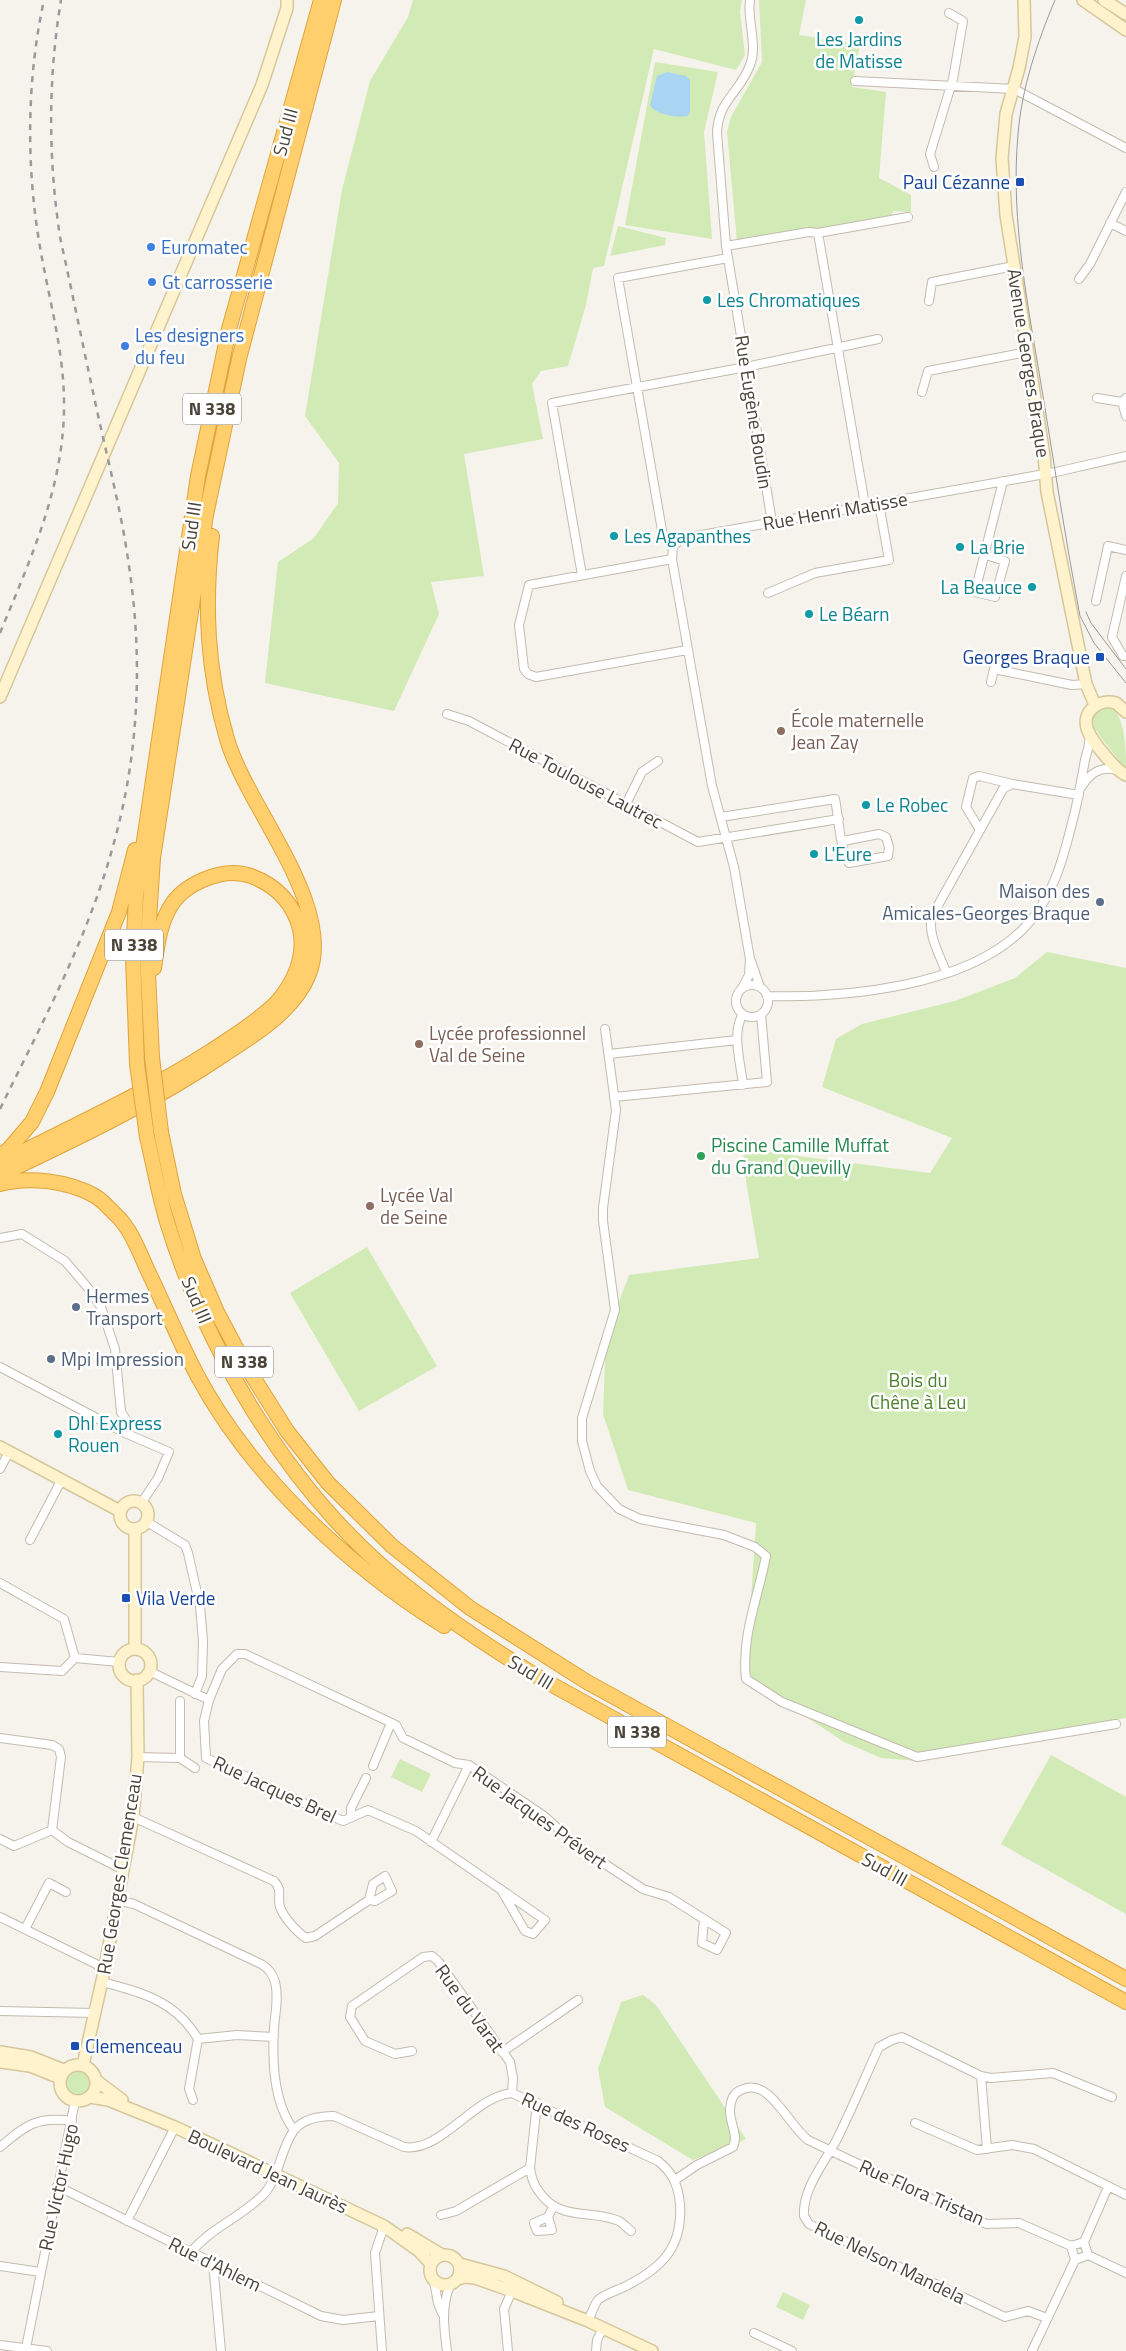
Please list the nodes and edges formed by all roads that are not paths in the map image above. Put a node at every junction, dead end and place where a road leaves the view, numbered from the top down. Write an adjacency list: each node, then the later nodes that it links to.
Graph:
1 (287, 0): 55 (street)
2 (750, 0): 22 (street, Rue Eugène Boudin)
3 (1024, 0): 10 (street, Avenue Georges Braque)
4 (1030, 0): 10 (street, Avenue Georges Braque)
5 (1083, 0): 11 (street)
6 (1104, 0): 9 (street)
7 (331, 1): 41 (highway, Sud III / N 338); 67 (highway, Sud III / N 338)
8 (949, 13): 13 (street)
9 (1126, 14)
10 (1024, 19): 14 (street, Avenue Georges Braque)
11 (1126, 30)
12 (855, 81): 13 (street)
13 (952, 86): 14 (street); 16 (street)
14 (1014, 89): 15 (street); 24 (street, Avenue Georges Braque)
15 (1126, 148)
16 (934, 167)
17 (1126, 192): 19 (street)
18 (908, 217): 21 (street)
19 (1110, 223): 20 (street); 25 (street)
20 (1126, 231)
21 (818, 232): 22 (street); 28 (street)
22 (726, 246): 23 (street, Rue Eugène Boudin)
23 (728, 258): 30 (street, Rue Eugène Boudin); 31 (street)
24 (1014, 266): 26 (street); 29 (street, Avenue Georges Braque)
25 (1079, 279)
26 (929, 301)
27 (878, 339): 28 (street)
28 (837, 348): 30 (street); 40 (street)
29 (1027, 352): 32 (street); 37 (street, Avenue Georges Braque)
30 (746, 367): 31 (street); 42 (street, Rue Eugène Boudin)
31 (637, 388): 43 (street); 47 (street)
32 (922, 392)
33 (1098, 398): 34 (street)
34 (1124, 400): 35 (street)
35 (1126, 416)
36 (1126, 456): 37 (street, Rue Henri Matisse)
37 (1045, 473): 38 (street, Rue Henri Matisse); 54 (street, Avenue Georges Braque)
38 (1003, 481): 39 (street, Rue Henri Matisse); 45 (street)
39 (879, 503): 40 (street, Rue Henri Matisse); 49 (street)
40 (865, 506): 42 (street, Rue Henri Matisse)
41 (206, 515): 76 (highway, Sud III / N 338); 86 (highway)
42 (772, 522): 43 (street, Rue Henri Matisse)
43 (676, 542): 46 (street)
44 (1126, 550): 50 (street)
45 (983, 554): 45 (street)
46 (672, 559): 47 (street); 51 (street)
47 (582, 575): 51 (street)
48 (1126, 576): 52 (street)
49 (768, 593)
50 (1096, 600)
51 (687, 650): 65 (street)
52 (1126, 656)
53 (991, 682): 54 (street)
54 (1086, 684): 56 (street, Avenue Georges Braque)
55 (0, 698)
56 (1095, 705): 57 (street); 59 (street)
57 (1126, 712)
58 (447, 714): 64 (street, Rue Toulouse Lautrec)
59 (1088, 732): 61 (street); 63 (street)
60 (658, 761): 64 (street)
61 (1122, 772): 63 (street)
62 (1012, 784): 63 (street); 68 (street); 68 (street)
63 (1080, 792): 72 (street)
64 (626, 804): 69 (street, Rue Toulouse Lautrec)
65 (721, 817): 66 (street); 69 (street)
66 (839, 819): 69 (street, Rue Toulouse Lautrec); 70 (street)
67 (146, 828): 84 (highway); 105 (highway, Sud III / N 338, bridge)
68 (980, 830): 72 (street)
69 (726, 837): 71 (street)
70 (843, 841): 70 (street)
71 (750, 960): 73 (street); 74 (street)
72 (946, 972): 75 (street)
73 (742, 988): 74 (street); 77 (street)
74 (760, 988): 75 (street)
75 (767, 996): 78 (street)
76 (148, 1000): 85 (highway); 133 (highway, Sud III / N 338, bridge)
77 (743, 1014): 78 (street); 80 (street)
78 (760, 1014): 82 (street)
79 (605, 1029): 81 (street)
80 (737, 1040): 81 (street); 82 (street)
81 (609, 1054): 83 (street)
82 (743, 1084): 83 (street)
83 (614, 1097): 111 (street)
84 (0, 1156)
85 (0, 1163)
86 (0, 1175)
87 (0, 1184): 105 (highway)
88 (0, 1238): 90 (street)
89 (0, 1367): 90 (street)
90 (125, 1433): 94 (street)
91 (4, 1450): 92 (street); 93 (street)
92 (0, 1469)
93 (61, 1480): 95 (street); 98 (street)
94 (142, 1502): 95 (street); 96 (street)
95 (120, 1510): 97 (street)
96 (147, 1522): 97 (street); 107 (street)
97 (135, 1529): 100 (street)
98 (30, 1540)
99 (0, 1583): 101 (street)
100 (136, 1648): 102 (street); 104 (street)
101 (75, 1658): 102 (street); 103 (street)
102 (119, 1662): 106 (street)
103 (0, 1667)
104 (149, 1671): 106 (street); 107 (street)
105 (540, 1678): 135 (highway, Sud III / N 338)
106 (137, 1680): 113 (street, Rue Georges Clemenceau)
107 (195, 1694): 108 (street)
108 (209, 1700): 110 (street, Rue Jacques Prévert); 120 (street, Rue Jacques Brel)
109 (180, 1701): 114 (street)
110 (392, 1723): 115 (street, Rue Jacques Prévert); 116 (street)
111 (1116, 1724)
112 (1, 1740): 121 (street)
113 (138, 1757): 114 (street); 119 (street, Rue Georges Clemenceau)
114 (180, 1758): 117 (street)
115 (469, 1765): 123 (street); 130 (street, Rue Jacques Prévert)
116 (373, 1766)
117 (195, 1768)
118 (366, 1778): 120 (street)
119 (133, 1817): 124 (street, Rue Georges Clemenceau); 128 (street)
120 (351, 1818): 123 (street, Rue Jacques Brel)
121 (52, 1830): 122 (street); 124 (street)
122 (0, 1839)
123 (431, 1842): 125 (street, Rue Jacques Brel)
124 (122, 1869): 127 (street, Rue Georges Clemenceau)
125 (502, 1891): 125 (street, Rue Jacques Brel)
126 (66, 1892): 131 (street)
127 (116, 1900): 132 (street, Rue Georges Clemenceau); 138 (street)
128 (369, 1900)
129 (0, 1917): 131 (street)
130 (704, 1919)
131 (25, 1930): 132 (street)
132 (103, 1977): 137 (street, Rue Georges Clemenceau); 139 (street)
133 (1126, 1979)
134 (578, 2000): 142 (street)
135 (1126, 2002)
136 (0, 2012): 137 (street)
137 (94, 2013): 144 (street, Rue Georges Clemenceau)
138 (274, 2037): 139 (street); 158 (street)
139 (198, 2038): 151 (street)
140 (412, 2051): 142 (street, Rue du Varat)
141 (0, 2052): 145 (street)
142 (502, 2052): 148 (street, Rue du Varat)
143 (0, 2062): 145 (street)
144 (83, 2065): 145 (street); 147 (street)
145 (62, 2074): 152 (street)
146 (981, 2076): 150 (street); 160 (street); 161 (street)
147 (96, 2082): 149 (street); 154 (street, Boulevard Jean Jaurès)
148 (512, 2093): 153 (street, Rue des Roses); 158 (street, Rue des Roses)
149 (90, 2097): 152 (street); 154 (street, Boulevard Jean Jaurès)
150 (1112, 2098)
151 (194, 2100)
152 (75, 2101): 155 (street, Rue Victor Hugo)
153 (537, 2103): 162 (street); 164 (street, Rue des Roses)
154 (147, 2115): 157 (street, Boulevard Jean Jaurès)
155 (72, 2121): 159 (street); 165 (street, Rue Victor Hugo)
156 (915, 2123): 160 (street)
157 (175, 2127): 163 (street, Boulevard Jean Jaurès); 171 (street)
158 (294, 2130): 163 (street)
159 (0, 2147)
160 (987, 2149): 166 (street)
161 (830, 2150): 164 (street, Rue Flora Tristan); 175 (street, Rue Flora Tristan); 191 (street, Rue Nelson Mandela)
162 (530, 2168): 168 (street); 169 (street)
163 (274, 2174): 172 (street, Boulevard Jean Jaurès); 176 (street)
164 (675, 2180): 192 (street)
165 (57, 2186): 171 (street, Rue d'Ahlem); 184 (street, Rue Victor Hugo)
166 (1108, 2187): 167 (street); 174 (street)
167 (1126, 2195)
168 (553, 2206): 170 (street); 173 (street)
169 (441, 2215)
170 (548, 2216)
171 (128, 2221): 176 (street, Rue d'Ahlem)
172 (386, 2227): 177 (street, Boulevard Jean Jaurès); 181 (street, Boulevard Jean Jaurès); 190 (street)
173 (631, 2231)
174 (1084, 2242): 175 (street); 178 (street)
175 (1070, 2246): 179 (street)
176 (191, 2252): 180 (street, Rue d'Ahlem)
177 (442, 2255): 181 (street); 182 (street)
178 (1088, 2255): 179 (street); 185 (street)
179 (1075, 2260): 191 (street)
180 (213, 2262): 190 (street, Rue d'Ahlem); 198 (street)
181 (431, 2264): 186 (street)
182 (460, 2264): 187 (street); 192 (street)
183 (0, 2266): 184 (street, Rue Victor Hugo)
184 (40, 2272): 196 (street, Rue Victor Hugo)
185 (1126, 2273)
186 (434, 2281): 187 (street); 189 (street)
187 (454, 2282): 188 (street); 189 (street)
188 (512, 2291): 192 (street); 201 (street)
189 (443, 2315): 200 (street)
190 (379, 2316): 199 (street)
191 (1047, 2318): 205 (street)
192 (588, 2321): 193 (street)
193 (603, 2328): 202 (street); 203 (street)
194 (754, 2333): 204 (street)
195 (0, 2345): 196 (street)
196 (26, 2348): 197 (street)
197 (47, 2351)
198 (221, 2351)
199 (382, 2351)
200 (447, 2351)
201 (508, 2351)
202 (596, 2351)
203 (652, 2351)
204 (792, 2351)
205 (1032, 2351)

